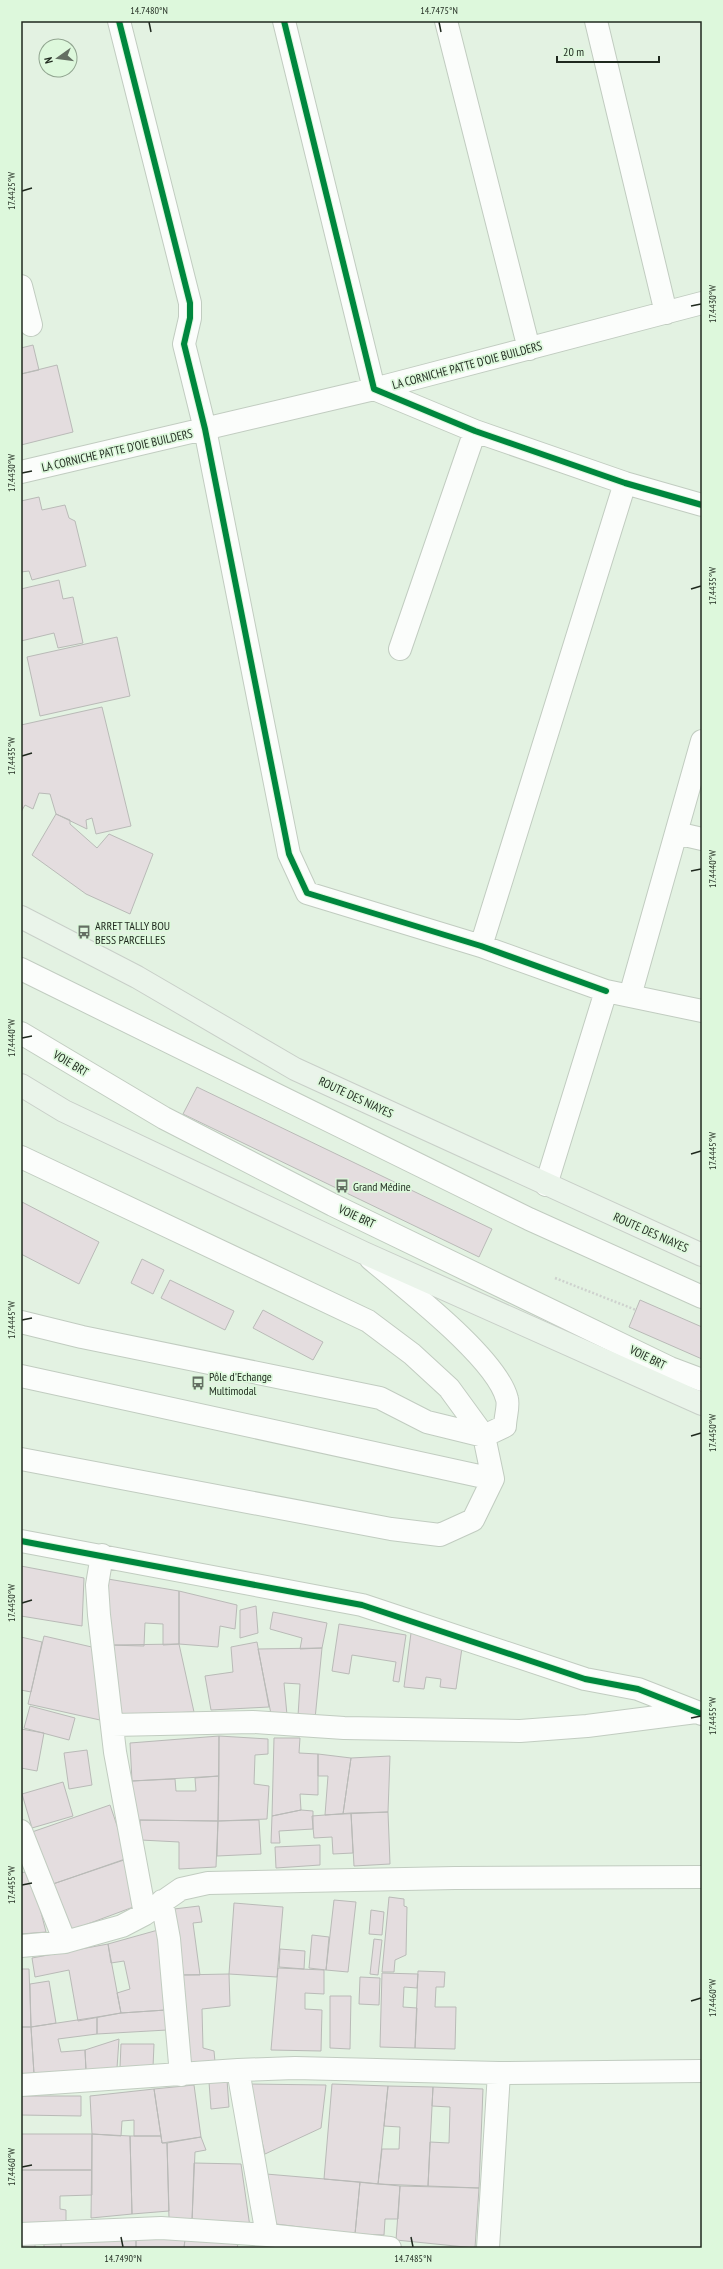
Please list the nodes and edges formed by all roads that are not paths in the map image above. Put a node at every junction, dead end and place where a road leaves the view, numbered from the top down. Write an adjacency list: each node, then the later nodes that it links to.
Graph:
1 (119, 21): 11 (street)
2 (284, 21): 10 (street)
3 (446, 21): 9 (street)
4 (596, 21): 7 (street)
5 (21, 286): 8 (street)
6 (702, 303): 7 (street, LA CORNICHE PATTE D'OIE BUILDERS)
7 (666, 313): 9 (street, LA CORNICHE PATTE D'OIE BUILDERS)
8 (30, 325)
9 (529, 349): 10 (street, LA CORNICHE PATTE D'OIE BUILDERS)
10 (374, 389): 11 (street, LA CORNICHE PATTE D'OIE BUILDERS); 12 (street)
11 (205, 429): 13 (street, LA CORNICHE PATTE D'OIE BUILDERS); 21 (street)
12 (475, 431): 14 (street); 16 (street)
13 (21, 472)
14 (625, 483): 15 (street); 21 (street)
15 (702, 505)
16 (400, 649)
17 (702, 741): 18 (street)
18 (676, 832): 19 (street); 24 (street)
19 (702, 839)
20 (21, 917): 29 (main road, ROUTE DES NIAYES)
21 (481, 946): 23 (street)
22 (21, 969): 32 (street)
23 (606, 991): 24 (street); 29 (street)
24 (630, 996): 25 (street)
25 (702, 1011)
26 (21, 1033): 35 (street, VOIE BRT)
27 (21, 1085): 30 (main road)
28 (21, 1157): 37 (street)
29 (546, 1185): 31 (main road, ROUTE DES NIAYES)
30 (364, 1253): 36 (main road); 37 (street)
31 (702, 1255)
32 (702, 1297)
33 (21, 1322): 37 (street)
34 (21, 1376): 39 (street)
35 (702, 1380)
36 (702, 1404)
37 (484, 1436): 39 (street)
38 (21, 1459): 39 (street)
39 (493, 1479)
40 (21, 1540): 41 (street)
41 (102, 1555): 42 (street); 43 (street)
42 (700, 1713): 43 (street)
43 (113, 1725): 46 (street)
44 (21, 1831): 47 (street)
45 (702, 1877): 46 (street)
46 (153, 1908): 47 (street); 52 (street)
47 (65, 1942): 48 (street)
48 (21, 1946)
49 (238, 2070): 51 (street); 52 (street); 55 (street)
50 (702, 2071): 51 (street)
51 (499, 2073): 57 (street)
52 (181, 2075): 53 (street)
53 (21, 2085)
54 (21, 2234): 55 (street)
55 (267, 2235): 56 (street)
56 (390, 2248)
57 (488, 2248)

